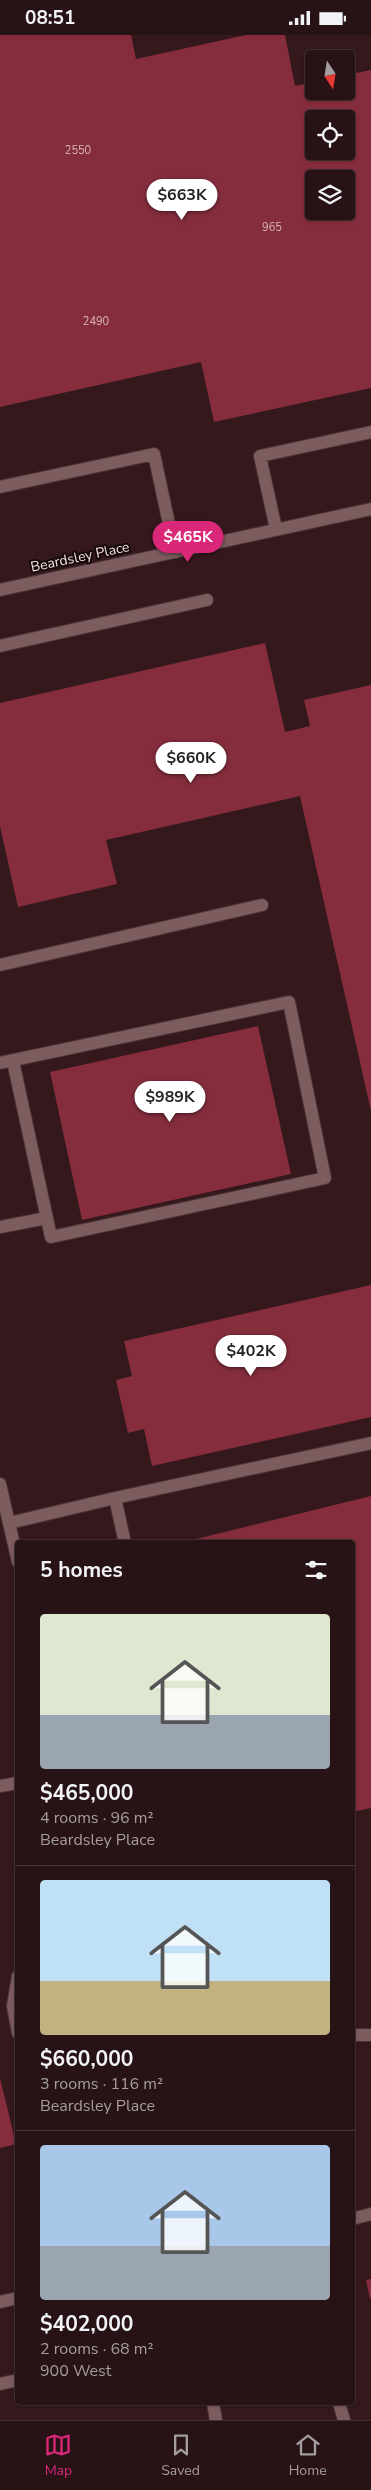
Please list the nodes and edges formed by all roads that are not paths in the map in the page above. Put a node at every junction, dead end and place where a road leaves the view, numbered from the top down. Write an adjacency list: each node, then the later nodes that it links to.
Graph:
1 (371, 432): 4 (street)
2 (0, 487): 5 (street)
3 (371, 509): 4 (street, Beardsley Place)
4 (276, 529): 5 (street, Beardsley Place)
5 (175, 551): 6 (street, Beardsley Place)
6 (0, 590)
7 (207, 600): 8 (street)
8 (0, 646)
9 (262, 905): 10 (street)
10 (0, 965)
11 (6, 1062): 12 (street); 12 (street)
12 (47, 1218): 13 (street)
13 (0, 1227)
14 (371, 1443): 16 (street)
15 (0, 1485): 17 (street)
16 (115, 1498): 17 (street); 18 (street)
17 (9, 1523): 19 (street)
18 (124, 1540)
19 (15, 1549)
20 (15, 1784): 21 (street)
21 (0, 1786)
22 (15, 1998): 23 (street)
23 (15, 2013)
24 (355, 2035): 25 (street)
25 (371, 2035)
26 (371, 2214): 27 (street)
27 (355, 2218)
28 (15, 2299): 29 (street)
29 (0, 2302)
30 (15, 2380): 31 (street)
31 (0, 2383)
32 (212, 2405): 34 (street)
33 (340, 2405): 35 (street)
34 (216, 2420)
35 (344, 2420)

